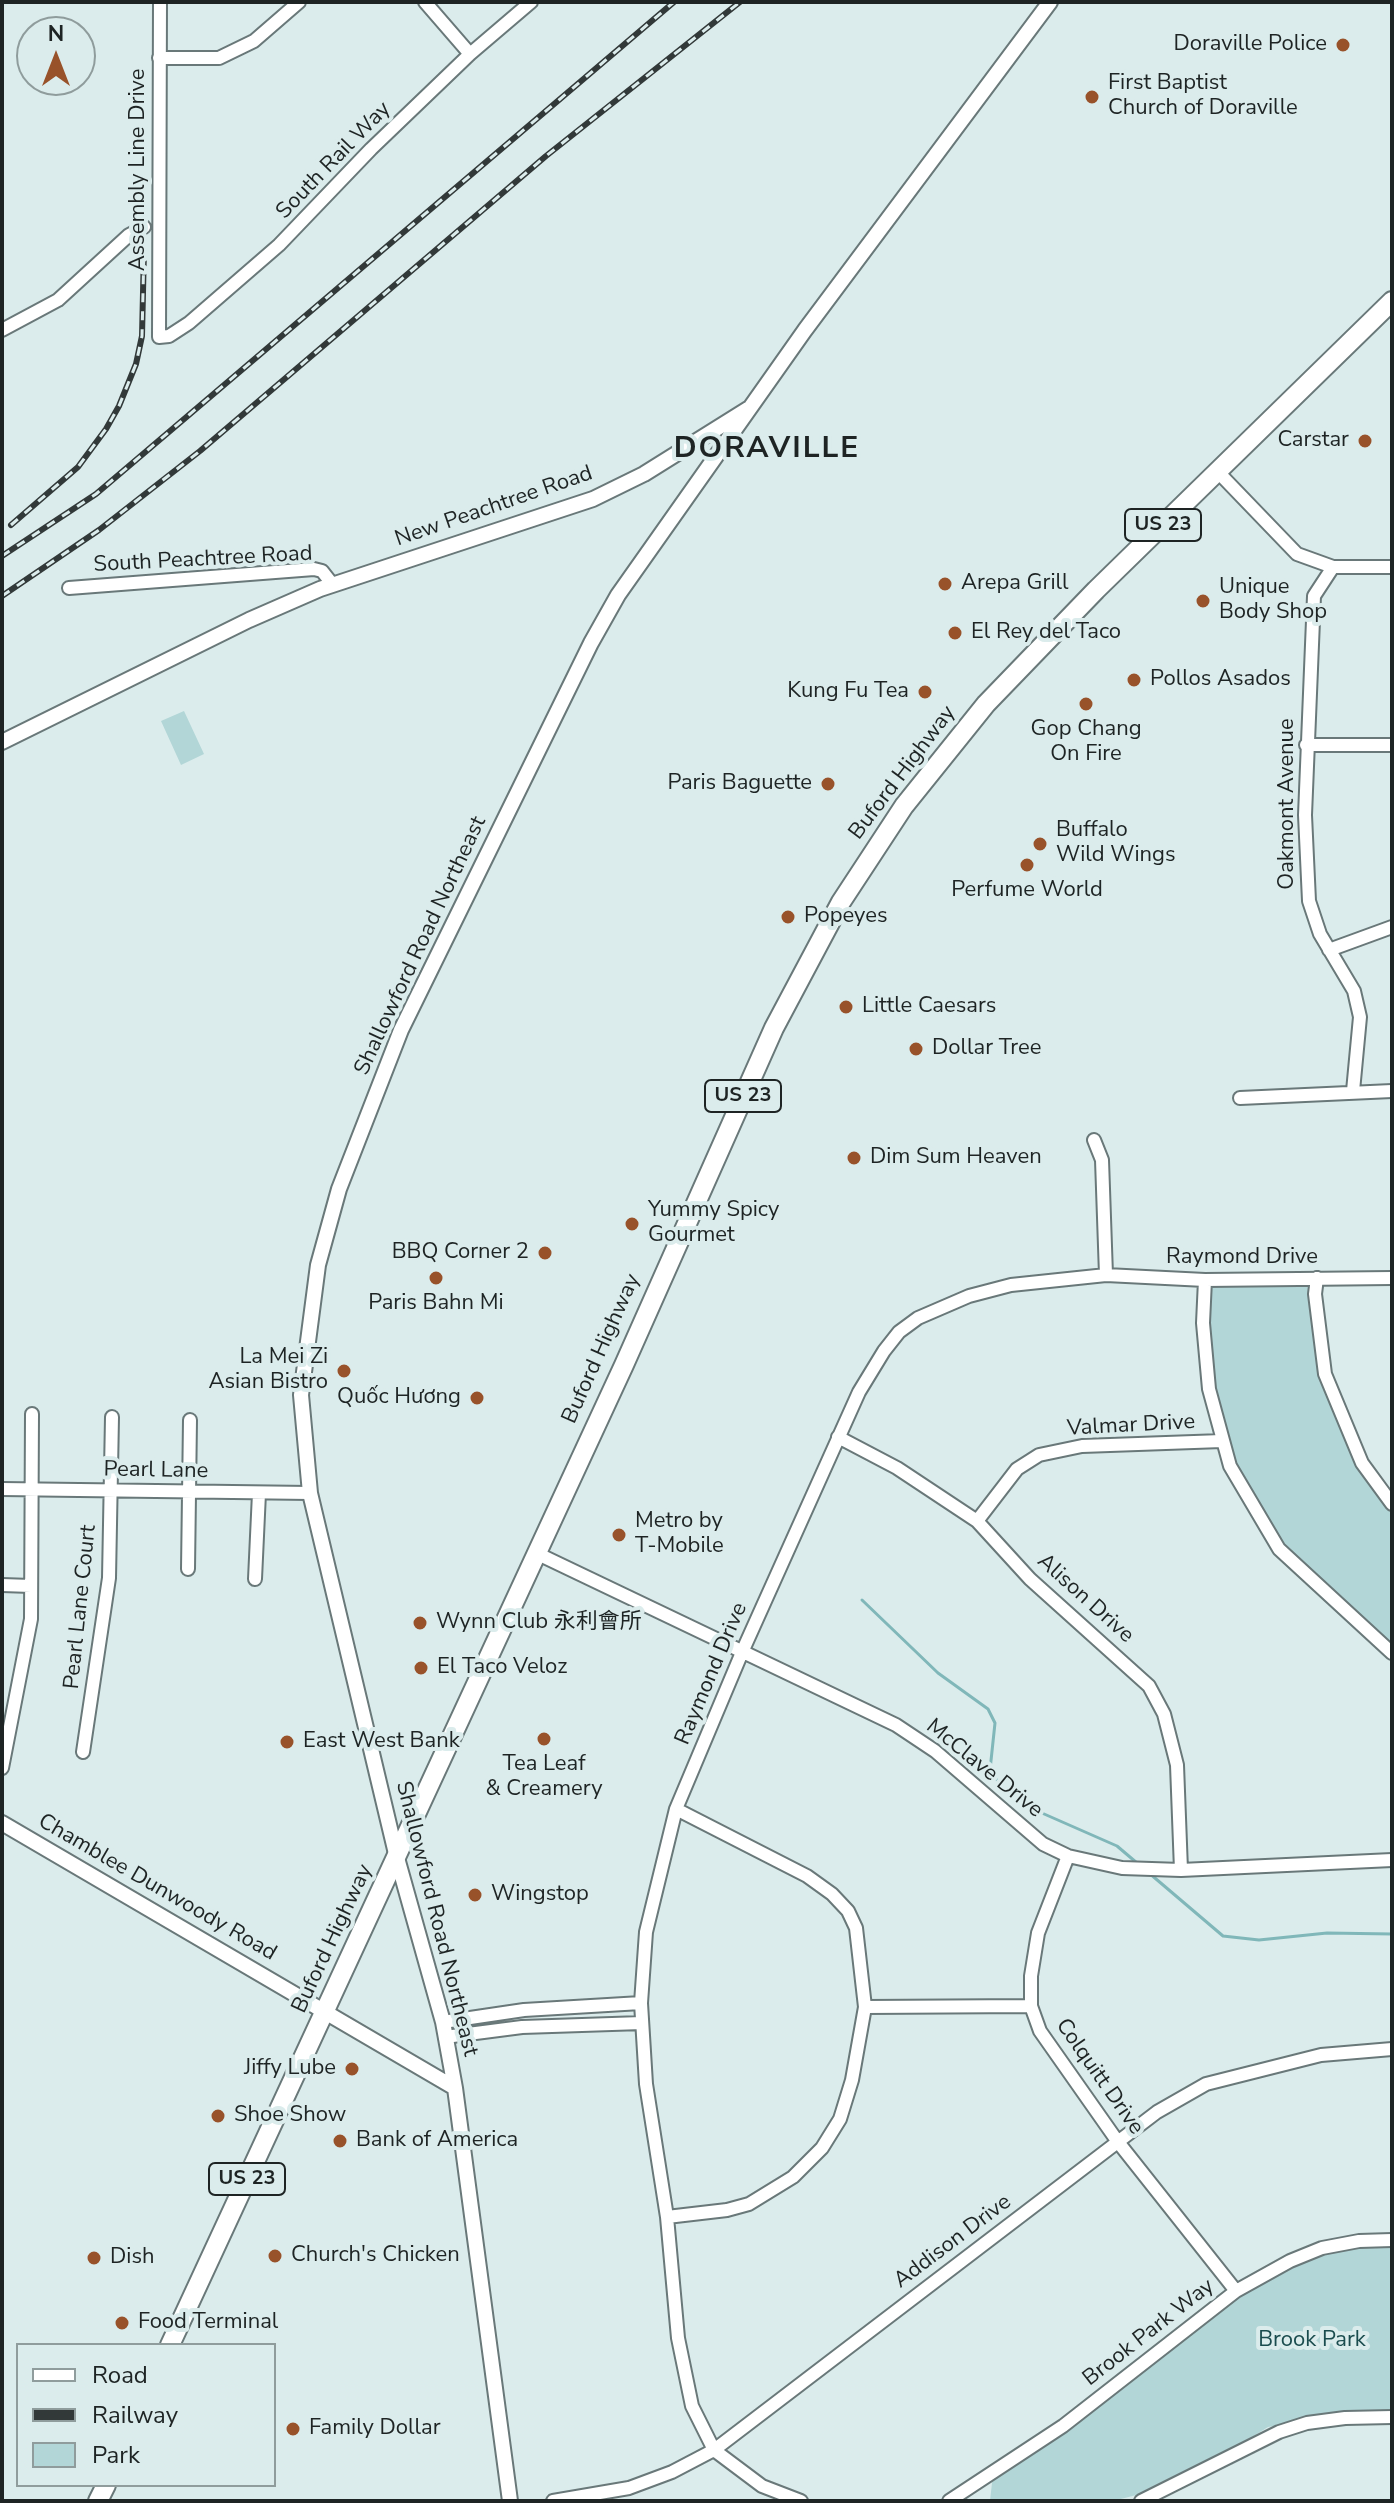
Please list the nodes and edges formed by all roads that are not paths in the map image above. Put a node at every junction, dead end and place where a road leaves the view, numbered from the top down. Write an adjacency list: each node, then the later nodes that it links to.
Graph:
1 (160, 2): 7 (street, Assembly Line Drive)
2 (299, 2): 7 (street)
3 (425, 2): 6 (street)
4 (531, 2): 6 (street, South Rail Way)
5 (1050, 2): 12 (street, New Peachtree Road)
6 (470, 54): 11 (street, South Rail Way)
7 (159, 58): 11 (street, Assembly Line Drive)
8 (144, 227): 10 (street)
9 (1392, 301): 13 (main road, Buford Highway / US 23)
10 (2, 330)
11 (159, 337)
12 (752, 407): 16 (street, New Peachtree Road); 41 (street, Shallowford Road Northeast)
13 (1218, 472): 14 (street); 44 (main road, Buford Highway / US 23)
14 (1333, 567): 15 (street); 19 (street, Oakmont Avenue)
15 (1392, 567)
16 (333, 585): 17 (street, South Peachtree Road); 18 (street, New Peachtree Road)
17 (69, 588)
18 (2, 742)
19 (1306, 745): 20 (street); 22 (street, Oakmont Avenue)
20 (1392, 745)
21 (1392, 927): 22 (street)
22 (1329, 950): 23 (street, Oakmont Avenue)
23 (1353, 1091): 24 (street); 25 (street)
24 (1392, 1091)
25 (1240, 1098)
26 (1094, 1140): 27 (street)
27 (1106, 1275): 30 (street, Raymond Drive); 34 (street, Raymond Drive)
28 (1317, 1278): 29 (street, Raymond Drive); 30 (street, Raymond Drive); 42 (street)
29 (1392, 1278)
30 (1205, 1280): 35 (street)
31 (32, 1414): 37 (street)
32 (112, 1417): 38 (street, Pearl Lane Court)
33 (190, 1420): 39 (street)
34 (838, 1437): 43 (street, Alison Drive); 49 (street, Raymond Drive)
35 (1222, 1441): 43 (street, Valmar Drive); 50 (street)
36 (2, 1489): 37 (street, Pearl Lane)
37 (31, 1489): 38 (street, Pearl Lane); 48 (street)
38 (112, 1491): 39 (street, Pearl Lane); 51 (street, Pearl Lane Court)
39 (189, 1492): 40 (street, Pearl Lane); 45 (street)
40 (259, 1493): 41 (street, Pearl Lane); 46 (street)
41 (310, 1493): 56 (street, Shallowford Road Northeast)
42 (1392, 1504)
43 (977, 1521): 58 (street, Alison Drive)
44 (536, 1553): 49 (street, McClave Drive); 56 (main road, Buford Highway / US 23)
45 (188, 1569)
46 (255, 1579)
47 (2, 1585): 48 (street)
48 (31, 1586): 52 (street)
49 (743, 1650): 53 (street, Raymond Drive); 55 (street, McClave Drive)
50 (1392, 1653)
51 (83, 1752)
52 (2, 1768)
53 (676, 1809): 59 (street, Raymond Drive); 61 (street)
54 (2, 1823): 62 (street, Chamblee Dunwoody Road)
55 (1068, 1856): 58 (street, McClave Drive); 60 (street, Colquitt Drive)
56 (397, 1858): 62 (main road, Buford Highway / US 23); 63 (street, Shallowford Road Northeast)
57 (1392, 1860): 58 (street, McClave Drive)
58 (1181, 1870)
59 (641, 2003): 63 (street); 64 (street, Raymond Drive)
60 (1031, 2006): 61 (street); 68 (street, Colquitt Drive)
61 (865, 2007): 69 (street)
62 (325, 2013): 67 (street, Chamblee Dunwoody Road); 72 (main road, Buford Highway / US 23)
63 (443, 2022): 65 (street, Shallowford Road Northeast)
64 (642, 2023): 65 (street); 69 (street, Raymond Drive)
65 (445, 2037): 67 (street, Shallowford Road Northeast)
66 (1392, 2049): 68 (street, Addison Drive)
67 (455, 2088): 75 (street, Shallowford Road Northeast)
68 (1118, 2142): 71 (street, Colquitt Drive); 74 (street, Addison Drive)
69 (667, 2217): 74 (street, Raymond Drive)
70 (1392, 2240): 71 (street, Brook Park Way)
71 (1236, 2291): 78 (street, Brook Park Way)
72 (171, 2343)
73 (1392, 2417): 79 (street)
74 (714, 2450): 76 (street, Addison Drive); 77 (street, Raymond Drive)
75 (510, 2501)
76 (553, 2501)
77 (801, 2501)
78 (949, 2501)
79 (1141, 2501)

